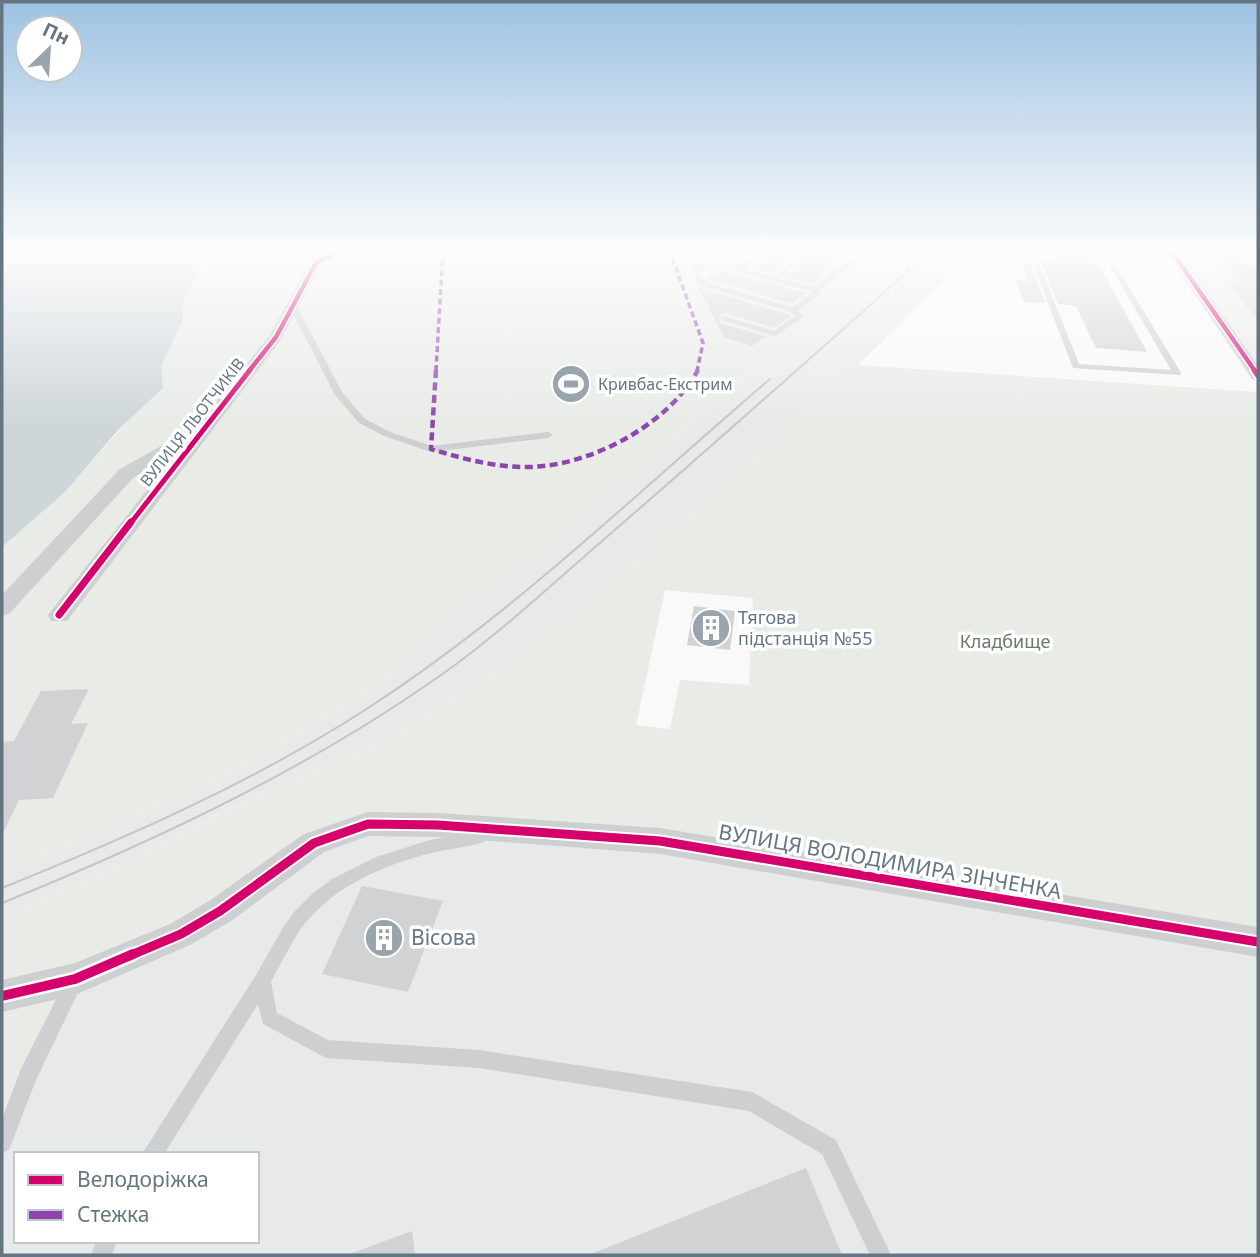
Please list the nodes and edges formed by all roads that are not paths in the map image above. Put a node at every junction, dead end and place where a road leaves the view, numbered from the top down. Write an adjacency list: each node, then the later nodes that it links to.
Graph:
1 (292, 308): 11 (street, ВУЛИЦЯ ЛЬОТЧИКІВ)
2 (294, 308): 12 (lane)
3 (786, 308): 8 (lane)
4 (797, 308): 8 (lane)
5 (1053, 308): 6 (lane)
6 (1138, 308)
7 (1211, 308): 10 (street)
8 (794, 310): 9 (lane)
9 (724, 318)
10 (1258, 376)
11 (204, 428): 13 (street); 14 (street, ВУЛИЦЯ ЛЬОТЧИКІВ)
12 (548, 435)
13 (2, 608)
14 (59, 615)
15 (514, 831): 16 (street, ВУЛИЦЯ ВОЛОДИМИРА ЗІНЧЕНКА); 17 (street); 18 (lane)
16 (1258, 942)
17 (75, 979): 19 (street); 20 (lane)
18 (262, 982): 21 (lane); 22 (lane)
19 (2, 996)
20 (2, 1143)
21 (153, 1152)
22 (881, 1255)

